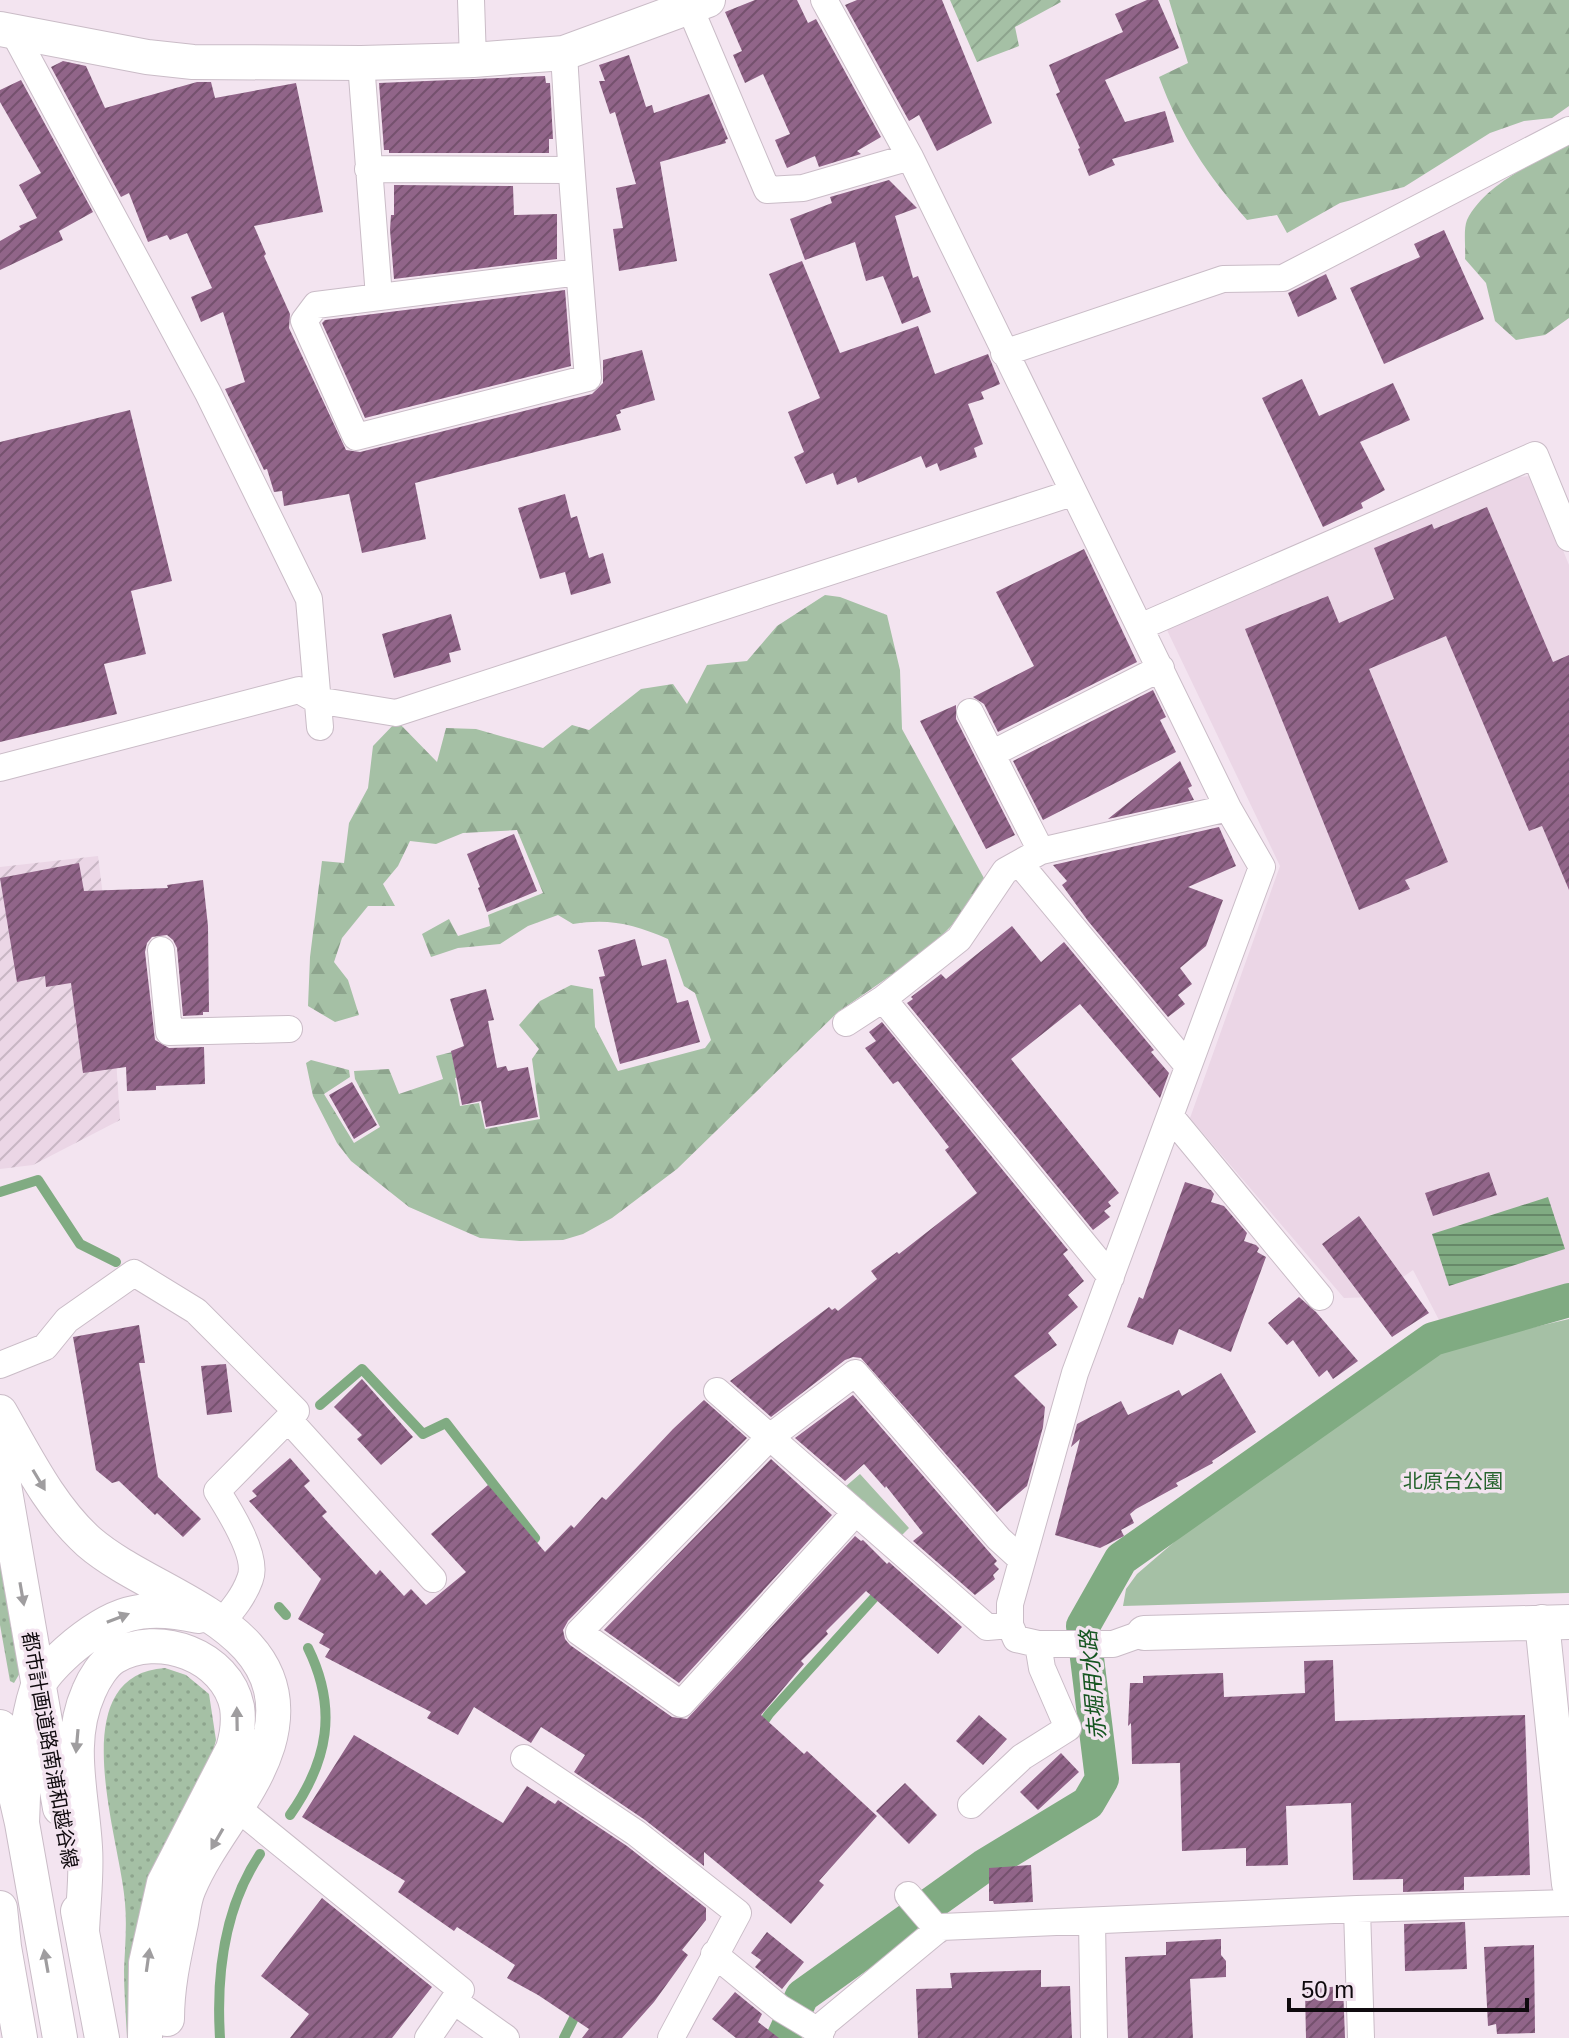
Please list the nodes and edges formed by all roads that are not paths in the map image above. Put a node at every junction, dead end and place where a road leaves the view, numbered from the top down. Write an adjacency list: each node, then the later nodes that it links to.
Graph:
1 (471, 0): 6 (street)
2 (824, 0): 9 (street)
3 (699, 4): 5 (street); 9 (street)
4 (7, 30): 7 (street); 19 (street)
5 (564, 53): 6 (street); 11 (street)
6 (473, 60): 7 (street)
7 (361, 63): 10 (street)
8 (1569, 130): 14 (street)
9 (910, 157): 14 (street)
10 (368, 169): 11 (street); 13 (street)
11 (570, 170): 12 (street)
12 (579, 272): 13 (street); 13 (street)
13 (379, 297)
14 (1004, 353): 15 (street)
15 (1072, 493): 17 (street); 19 (street)
16 (1569, 538): 17 (street)
17 (1140, 627): 18 (street)
18 (1161, 668): 22 (street); 24 (street)
19 (316, 700): 21 (street); 23 (street)
20 (970, 712): 22 (street)
21 (320, 727)
22 (993, 753): 25 (street)
23 (0, 768)
24 (1228, 808): 25 (street); 30 (street)
25 (1030, 857): 27 (street); 30 (street)
26 (161, 950): 29 (street)
27 (883, 999): 28 (street); 32 (street)
28 (846, 1023)
29 (289, 1029)
30 (1188, 1066): 31 (street)
31 (1171, 1117): 32 (street); 33 (street)
32 (1111, 1277): 41 (street)
33 (1320, 1297)
34 (0, 1365): 37 (street)
35 (717, 1391): 38 (street)
36 (0, 1412): 43 (street, one-way to 43)
37 (288, 1419): 42 (street); 43 (street)
38 (770, 1437): 40 (street); 40 (street); 41 (street)
39 (0, 1462): 48 (street, 都市計画道路南浦和越谷線, one-way to 48)
40 (856, 1512): 45 (street)
41 (1022, 1560): 45 (street)
42 (433, 1579)
43 (222, 1622): 48 (street, one-way to 43); 52 (street)
44 (1556, 1622): 46 (street); 54 (street)
45 (1010, 1625): 47 (street)
46 (1129, 1639): 47 (street)
47 (1051, 1645): 51 (street)
48 (38, 1686): 53 (street); 61 (street, 都市計画道路南浦和越谷線)
49 (0, 1727): 53 (street, 都市計画道路南浦和越谷線)
50 (524, 1758): 63 (street)
51 (971, 1805)
52 (236, 1807): 64 (street); 70 (street, one-way to 70)
53 (22, 1823): 67 (street, 都市計画道路南浦和越谷線, one-way to 53)
54 (1569, 1884)
55 (908, 1895): 60 (street)
56 (1569, 1903): 58 (street)
57 (0, 1908): 62 (street)
58 (1357, 1909): 59 (street); 75 (street)
59 (1092, 1922): 60 (street); 74 (street)
60 (933, 1923): 65 (street)
61 (82, 1932): 68 (street, 都市計画道路南浦和越谷線); 69 (street, one-way to 61)
62 (2, 1948): 66 (street)
63 (714, 1954): 65 (street); 73 (street)
64 (454, 2001): 71 (street); 72 (street)
65 (815, 2033)
66 (20, 2038)
67 (60, 2038)
68 (102, 2038)
69 (145, 2038)
70 (167, 2038)
71 (428, 2038)
72 (506, 2038)
73 (671, 2038)
74 (1094, 2038)
75 (1361, 2038)

